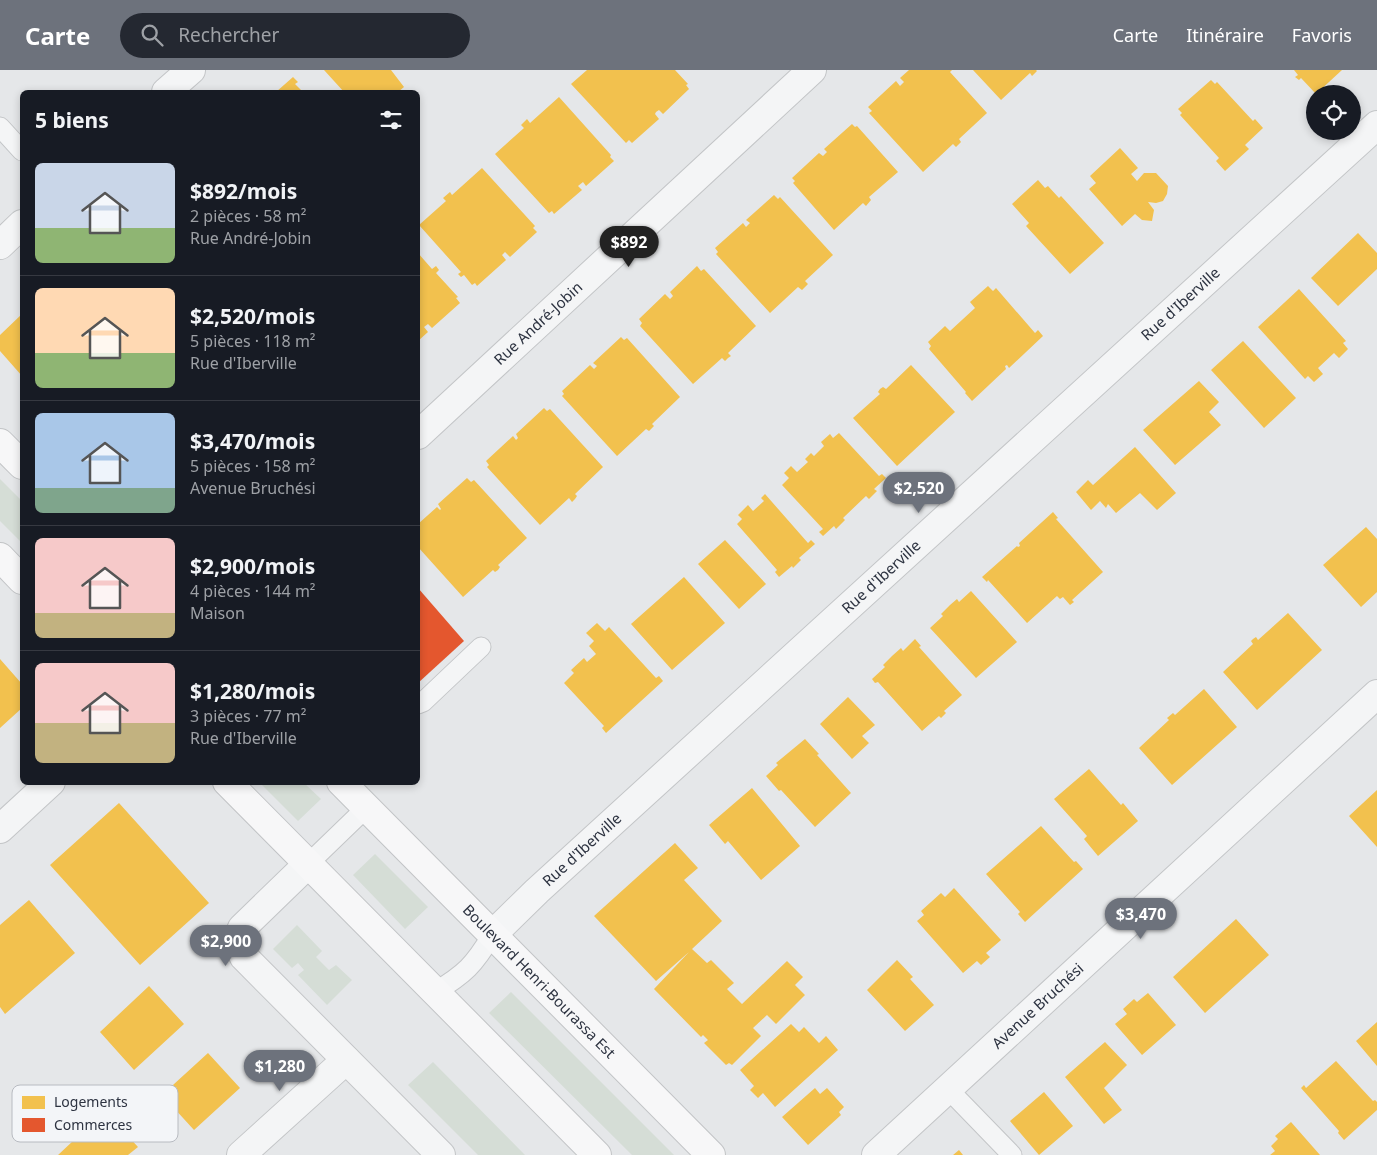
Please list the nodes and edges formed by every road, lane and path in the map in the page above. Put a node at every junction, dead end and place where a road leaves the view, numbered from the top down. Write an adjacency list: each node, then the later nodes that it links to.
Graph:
1 (190, 70): 3 (street)
2 (812, 70): 9 (street, Rue André-Jobin)
3 (168, 90)
4 (1377, 125): 23 (street, Rue d'Iberville)
5 (0, 127): 6 (lane)
6 (20, 149)
7 (20, 226): 8 (street)
8 (0, 245)
9 (420, 433)
10 (0, 443): 11 (main road)
11 (20, 463)
12 (0, 557): 13 (main road)
13 (20, 578)
14 (480, 647): 16 (lane)
15 (1377, 694): 26 (street, Avenue Bruchési)
16 (420, 703)
17 (48, 785): 21 (street)
18 (230, 785): 22 (main road)
19 (344, 785): 20 (main road, Boulevard Henri-Bourassa Est)
20 (366, 808): 22 (lane); 23 (main road, Boulevard Henri-Bourassa Est)
21 (0, 830)
22 (308, 864): 24 (main road); 25 (street)
23 (492, 935): 24 (lane, Rue d'Iberville); 30 (main road, Boulevard Henri-Bourassa Est)
24 (435, 992): 29 (main road)
25 (346, 1060): 27 (street); 28 (street)
26 (948, 1089): 31 (street, Avenue Bruchési); 32 (lane)
27 (241, 1155)
28 (441, 1155)
29 (596, 1155)
30 (711, 1155)
31 (876, 1155)
32 (1012, 1155)

